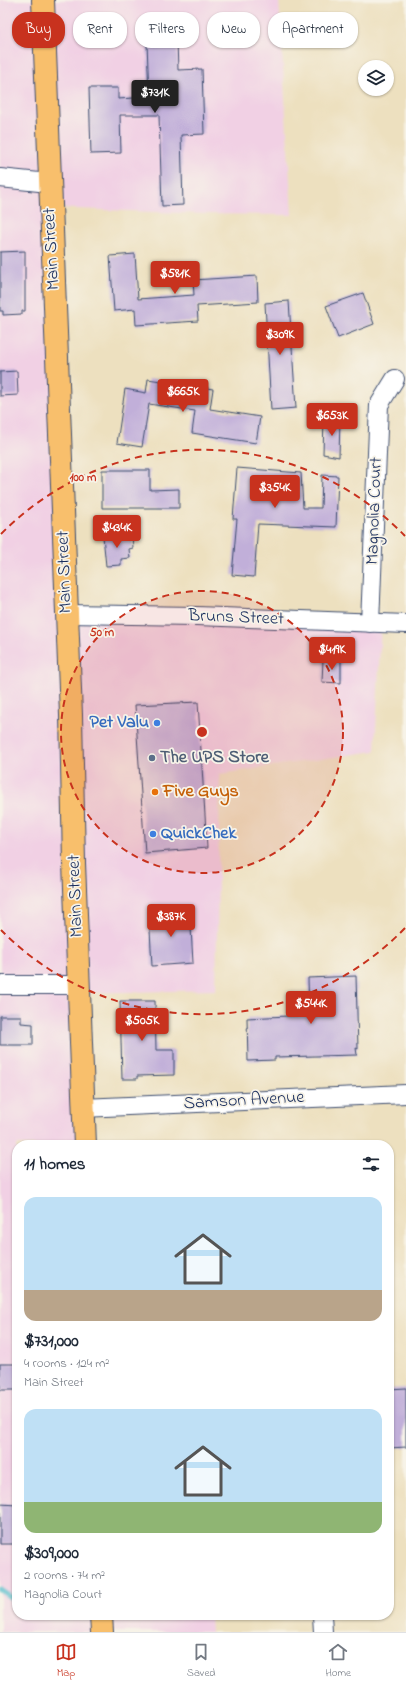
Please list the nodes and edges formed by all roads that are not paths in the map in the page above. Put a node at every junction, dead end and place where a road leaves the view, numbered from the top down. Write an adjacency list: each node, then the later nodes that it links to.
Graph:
1 (43, 0): 3 (main road, Main Street)
2 (0, 178): 3 (street)
3 (49, 182): 5 (main road, Main Street)
4 (395, 379): 6 (street, Magnolia Court)
5 (66, 614): 6 (street, Bruns Street); 8 (main road, Main Street)
6 (370, 623): 7 (street, Bruns Street)
7 (406, 624)
8 (78, 985): 9 (street); 11 (main road, Main Street)
9 (0, 986)
10 (406, 1094): 11 (street, Samson Avenue)
11 (82, 1108): 12 (main road, Main Street)
12 (85, 1140)
13 (101, 1620): 15 (main road)
14 (322, 1620): 16 (street)
15 (102, 1632)
16 (323, 1632)

